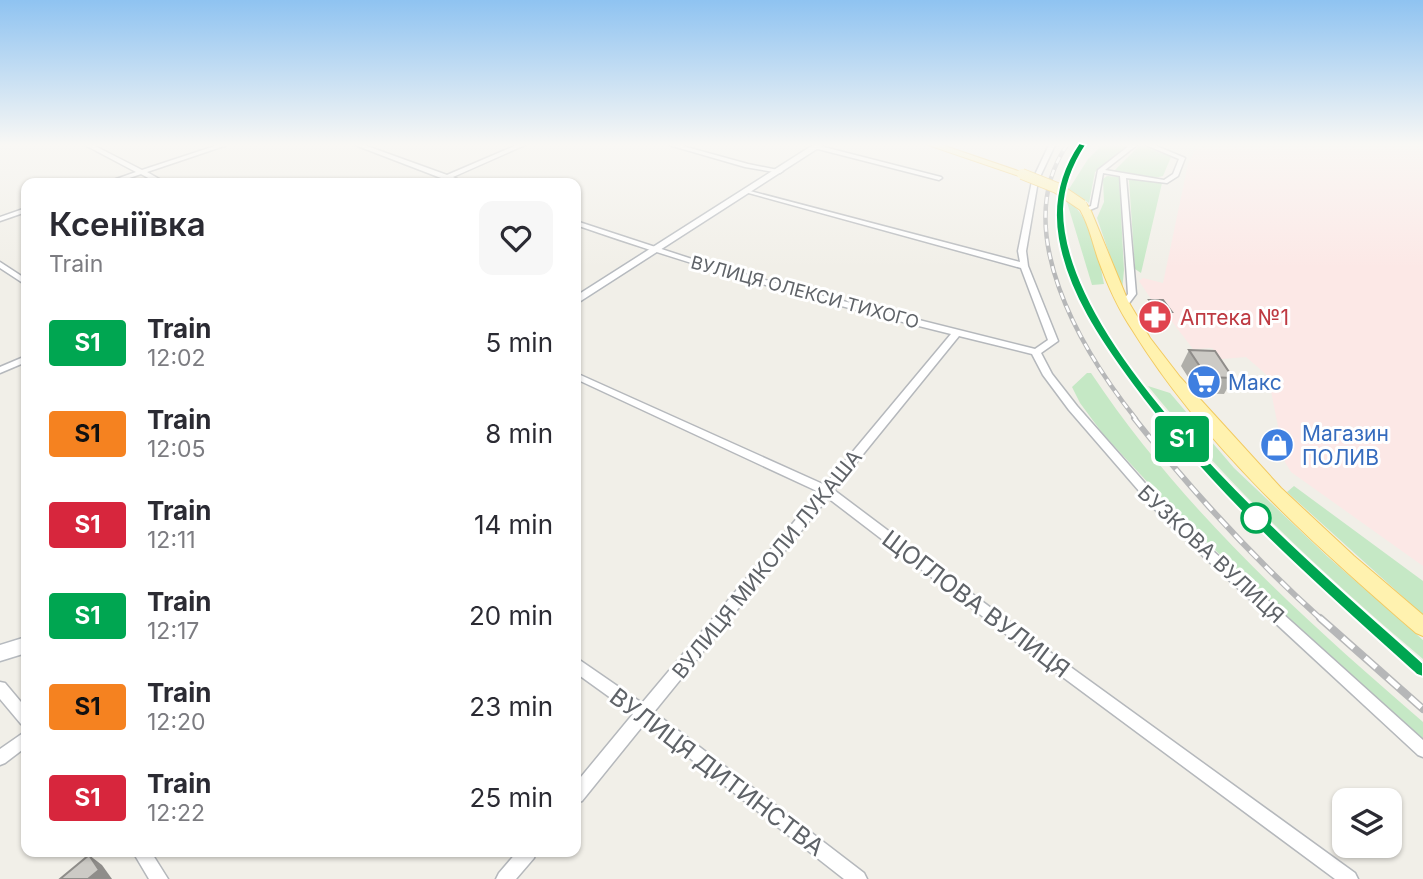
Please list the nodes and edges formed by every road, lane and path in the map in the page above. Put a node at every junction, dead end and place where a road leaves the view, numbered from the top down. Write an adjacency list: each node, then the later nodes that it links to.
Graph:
1 (757, 186): 6 (main road)
2 (1034, 186): 13 (street)
3 (1052, 186): 7 (main road, bridge)
4 (1097, 186): 7 (street)
5 (1124, 186): 16 (street)
6 (748, 192): 11 (main road); 13 (street)
7 (1084, 207): 16 (main road)
8 (21, 212): 9 (street)
9 (0, 219)
10 (581, 225): 11 (street, ВУЛИЦЯ ОЛЕКСИ ТИХОГО)
11 (654, 251): 15 (main road); 17 (street, ВУЛИЦЯ ОЛЕКСИ ТИХОГО)
12 (0, 264): 14 (street)
13 (1024, 266): 18 (street)
14 (21, 279)
15 (581, 298)
16 (1124, 304): 23 (main road)
17 (957, 333): 18 (street, ВУЛИЦЯ ОЛЕКСИ ТИХОГО); 22 (street, ВУЛИЦЯ МИКОЛИ ЛУКАША)
18 (1036, 352): 31 (street, БУЗКОВА ВУЛИЦЯ)
19 (21, 361): 20 (street)
20 (0, 370)
21 (581, 378): 22 (street, ЩОГЛОВА ВУЛИЦЯ)
22 (827, 491): 29 (street, ВУЛИЦЯ МИКОЛИ ЛУКАША); 39 (street, ЩОГЛОВА ВУЛИЦЯ)
23 (1423, 626)
24 (21, 647): 25 (main road)
25 (0, 653)
26 (581, 669): 29 (street, ВУЛИЦЯ ДИТИНСТВА)
27 (0, 688): 28 (street)
28 (21, 713)
29 (644, 713): 33 (street, ВУЛИЦЯ МИКОЛИ ЛУКАША); 38 (street, ВУЛИЦЯ ДИТИНСТВА)
30 (21, 742): 32 (street)
31 (1423, 750)
32 (0, 758)
33 (581, 789)
34 (144, 857): 36 (street)
35 (524, 857): 37 (street)
36 (159, 879)
37 (505, 879)
38 (858, 879)
39 (1349, 879)

